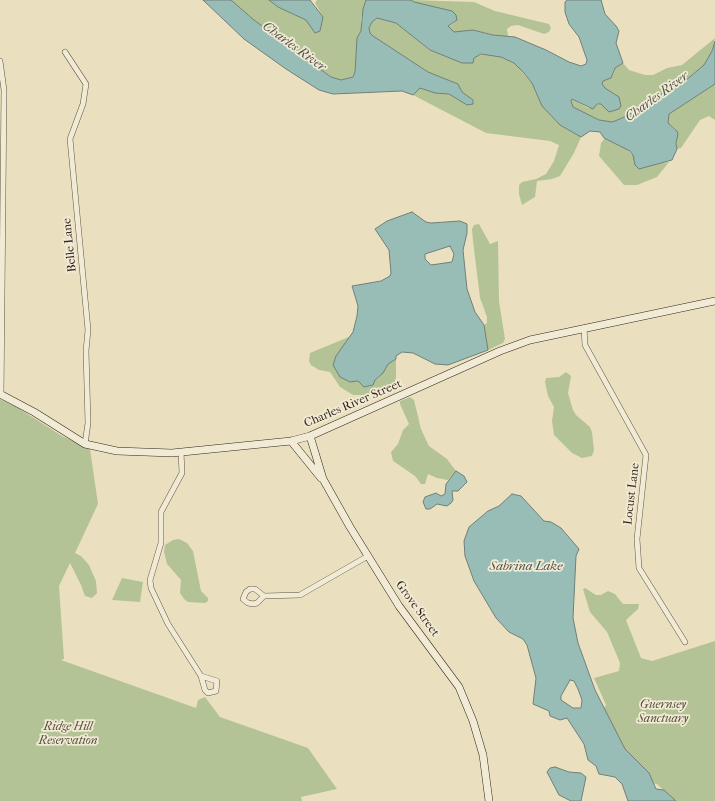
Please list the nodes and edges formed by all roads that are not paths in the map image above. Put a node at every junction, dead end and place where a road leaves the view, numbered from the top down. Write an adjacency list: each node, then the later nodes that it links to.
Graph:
1 (65, 52): 8 (street, Belle Lane)
2 (0, 61): 5 (street)
3 (715, 301): 4 (street, Charles River Street)
4 (584, 328): 6 (street, Charles River Street); 13 (street, Locust Lane)
5 (1, 394): 8 (street, Charles River Street)
6 (310, 436): 7 (street, Charles River Street); 10 (street, Grove Street)
7 (291, 441): 9 (street, Charles River Street); 10 (street)
8 (85, 444): 9 (street, Charles River Street)
9 (181, 452): 14 (street)
10 (323, 479): 11 (street, Grove Street)
11 (368, 556): 12 (street); 15 (street, Grove Street)
12 (264, 596)
13 (685, 642)
14 (202, 676)
15 (489, 801)

